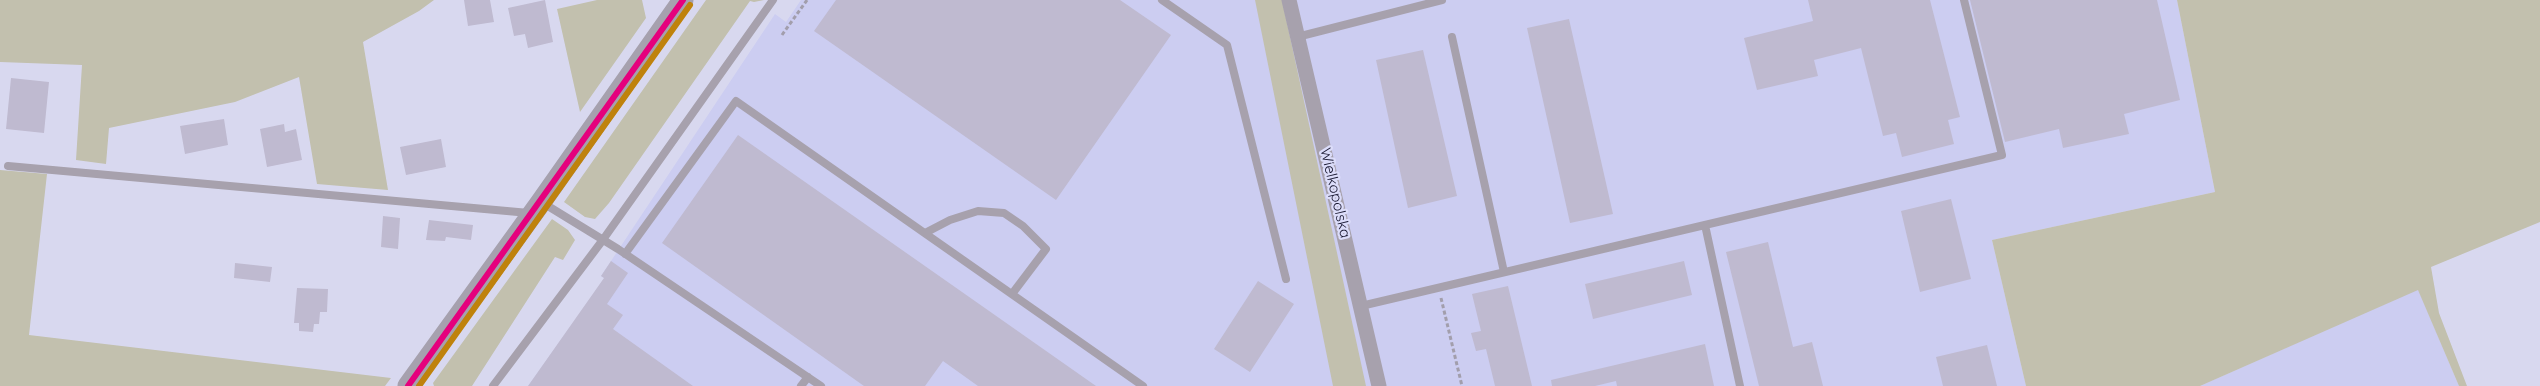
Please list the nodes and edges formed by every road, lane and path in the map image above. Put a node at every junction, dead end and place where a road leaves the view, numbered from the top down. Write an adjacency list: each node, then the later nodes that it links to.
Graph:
1 (683, 0): 12 (street)
2 (773, 0): 15 (lane)
3 (807, 0): 8 (path)
4 (1162, 0): 18 (lane)
5 (1289, 0): 9 (street, Wielkopolska)
6 (1442, 0): 9 (lane)
7 (1964, 0): 13 (lane)
8 (782, 35)
9 (1297, 36): 21 (street, Wielkopolska)
10 (1452, 37): 17 (lane)
11 (8, 166): 12 (lane)
12 (537, 208): 15 (lane); 23 (street)
13 (1705, 225): 17 (lane); 30 (lane)
14 (925, 233): 16 (lane); 20 (lane); 20 (lane)
15 (602, 241): 16 (lane); 24 (lane)
16 (625, 254): 22 (lane)
17 (1504, 272): 19 (lane)
18 (1286, 279)
19 (1439, 288): 21 (lane); 29 (path)
20 (1012, 294): 27 (lane)
21 (1361, 306): 28 (street, Wielkopolska)
22 (808, 377): 25 (lane); 26 (lane)
23 (415, 383)
24 (493, 386)
25 (801, 386)
26 (821, 386)
27 (1143, 386)
28 (1379, 386)
29 (1462, 386)
30 (1740, 386)

